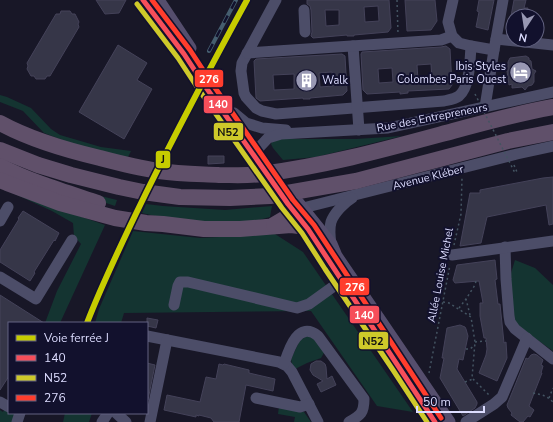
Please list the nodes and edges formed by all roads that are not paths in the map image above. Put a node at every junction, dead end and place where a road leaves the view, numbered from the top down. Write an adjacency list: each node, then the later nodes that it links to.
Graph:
1 (143, 0): 26 (main road)
2 (158, 0): 19 (main road)
3 (276, 0): 14 (street)
4 (453, 0): 8 (street)
5 (503, 0): 9 (street)
6 (304, 10): 7 (street)
7 (305, 32)
8 (452, 36): 11 (street); 12 (street)
9 (496, 39): 10 (street); 13 (street)
10 (553, 45)
11 (353, 46): 14 (street); 18 (street)
12 (471, 46): 13 (street); 18 (street)
13 (494, 50): 16 (street)
14 (247, 53): 18 (street)
15 (553, 92): 16 (street, Rue des Entrepreneurs)
16 (485, 107): 21 (street, Rue des Entrepreneurs)
17 (553, 107): 20 (highway)
18 (357, 108): 21 (street)
19 (234, 113): 22 (street, Rue des Entrepreneurs); 26 (main road)
20 (0, 124)
21 (359, 130): 22 (street, Rue des Entrepreneurs)
22 (310, 132): 26 (street, Rue des Entrepreneurs)
23 (553, 132): 30 (highway)
24 (553, 146): 31 (street, Avenue Kléber)
25 (0, 150): 30 (highway)
26 (260, 156): 33 (main road)
27 (0, 162): 30 (highway)
28 (0, 166): 35 (highway)
29 (0, 180): 35 (highway)
30 (143, 192)
31 (359, 194): 33 (street, Avenue Kléber); 40 (street)
32 (8, 207): 34 (street)
33 (296, 207): 36 (highway); 37 (main road); 40 (main road)
34 (0, 221)
35 (162, 224): 36 (highway)
36 (273, 226): 37 (highway)
37 (307, 227): 44 (main road)
38 (72, 240): 43 (street)
39 (553, 241): 41 (street)
40 (331, 244): 59 (main road)
41 (505, 247): 42 (street); 47 (street)
42 (452, 255)
43 (0, 278)
44 (341, 281): 45 (street); 58 (main road)
45 (174, 304)
46 (148, 336): 48 (street)
47 (528, 338): 49 (street); 60 (street)
48 (167, 340): 50 (street); 55 (street)
49 (553, 359)
50 (284, 364): 52 (street); 57 (street)
51 (256, 398): 52 (street)
52 (309, 404): 56 (street)
53 (117, 414): 54 (street)
54 (126, 422)
55 (150, 422)
56 (318, 422)
57 (349, 422)
58 (435, 422)
59 (449, 422)
60 (466, 422)

